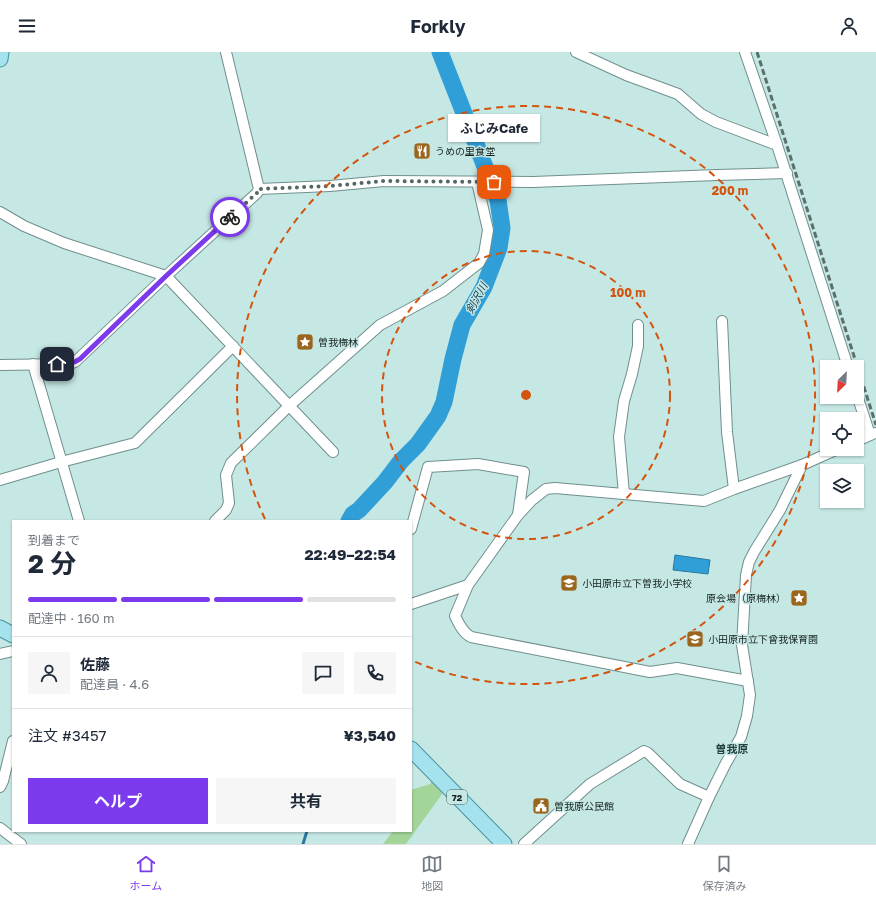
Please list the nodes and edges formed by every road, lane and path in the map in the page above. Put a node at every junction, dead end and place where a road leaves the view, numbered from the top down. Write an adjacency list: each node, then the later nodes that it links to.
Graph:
1 (1, 52): 5 (main road)
2 (226, 52): 9 (street)
3 (576, 52): 6 (street)
4 (745, 52): 6 (street)
5 (0, 59)
6 (777, 145): 7 (street)
7 (787, 174): 8 (street); 15 (street)
8 (479, 182): 9 (street); 19 (street)
9 (258, 189): 11 (street)
10 (0, 212): 11 (street)
11 (166, 276): 14 (street); 16 (street)
12 (722, 321): 26 (street)
13 (638, 326): 27 (street)
14 (233, 346): 19 (street); 23 (street)
15 (846, 360)
16 (33, 364): 17 (street); 23 (street)
17 (0, 366)
18 (861, 404): 20 (street)
19 (289, 406): 21 (street); 30 (street)
20 (873, 434)
21 (333, 452)
22 (821, 456): 24 (street)
23 (61, 462): 25 (street); 29 (street)
24 (802, 464): 26 (street); 38 (street)
25 (0, 480)
26 (734, 489): 27 (street)
27 (624, 494): 28 (street)
28 (518, 515): 31 (street); 32 (street)
29 (79, 520)
30 (216, 520)
31 (412, 525)
32 (468, 585): 33 (street); 38 (street)
33 (412, 604)
34 (0, 628): 35 (main road)
35 (12, 634)
36 (12, 651): 37 (street)
37 (0, 654)
38 (748, 681): 42 (street)
39 (12, 745): 41 (street)
40 (412, 750): 44 (main road, 72)
41 (0, 787)
42 (709, 797): 46 (street); 47 (street)
43 (0, 828): 45 (street)
44 (500, 843)
45 (21, 844)
46 (524, 844)
47 (688, 844)

